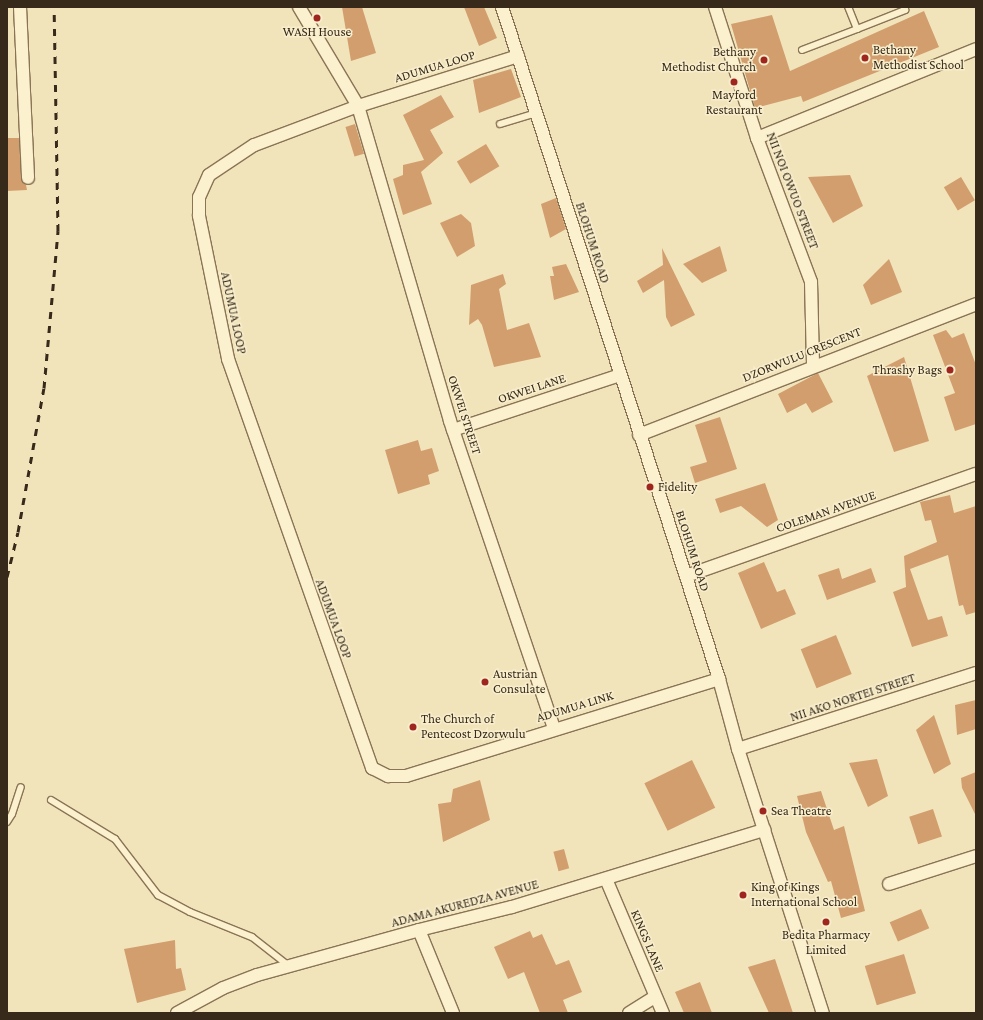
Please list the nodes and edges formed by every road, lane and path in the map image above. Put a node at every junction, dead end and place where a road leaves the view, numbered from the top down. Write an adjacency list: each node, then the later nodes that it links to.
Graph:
1 (20, 7): 15 (street)
2 (299, 7): 11 (street, OKWEI STREET)
3 (502, 7): 10 (street, BLOHUM ROAD)
4 (715, 7): 14 (street, NII NOI OWUO STREET)
5 (848, 7): 7 (lane)
6 (904, 7): 7 (lane)
7 (857, 29): 9 (lane)
8 (976, 49): 14 (street)
9 (802, 50)
10 (518, 56): 11 (street, ADUMUA LOOP); 12 (street, BLOHUM ROAD)
11 (358, 106): 19 (street, OKWEI STREET); 27 (street, ADUMUA LOOP)
12 (536, 113): 13 (lane); 18 (street, BLOHUM ROAD)
13 (500, 124)
14 (757, 138): 17 (street, NII NOI OWUO STREET)
15 (28, 178)
16 (976, 304): 17 (street, DZORWULU CRESCENT)
17 (813, 366): 20 (street, DZORWULU CRESCENT)
18 (620, 375): 19 (street, OKWEI LANE); 20 (street, BLOHUM ROAD)
19 (453, 430): 25 (street, OKWEI STREET)
20 (640, 435): 22 (street, BLOHUM ROAD)
21 (976, 474): 22 (street, COLEMAN AVENUE)
22 (686, 576): 24 (street, BLOHUM ROAD)
23 (976, 673): 26 (street, NII AKO NORTEI STREET)
24 (719, 679): 25 (street, ADUMUA LINK); 26 (street, BLOHUM ROAD)
25 (554, 728): 27 (street, ADUMUA LINK)
26 (738, 749): 31 (street, BLOHUM ROAD)
27 (372, 768)
28 (21, 786): 30 (lane)
29 (51, 800): 36 (lane)
30 (7, 822)
31 (764, 830): 33 (street, ADAMA AKUREDZA AVENUE); 42 (street, BLOHUM ROAD)
32 (976, 856): 34 (street)
33 (606, 879): 35 (street, ADAMA AKUREDZA AVENUE); 37 (street, KINGS LANE)
34 (890, 884)
35 (419, 930): 36 (street, ADAMA AKUREDZA AVENUE); 39 (street)
36 (290, 966): 38 (street, ADAMA AKUREDZA AVENUE)
37 (655, 997): 40 (street); 41 (street, KINGS LANE)
38 (177, 1013)
39 (453, 1013)
40 (629, 1013)
41 (663, 1013)
42 (823, 1013)

